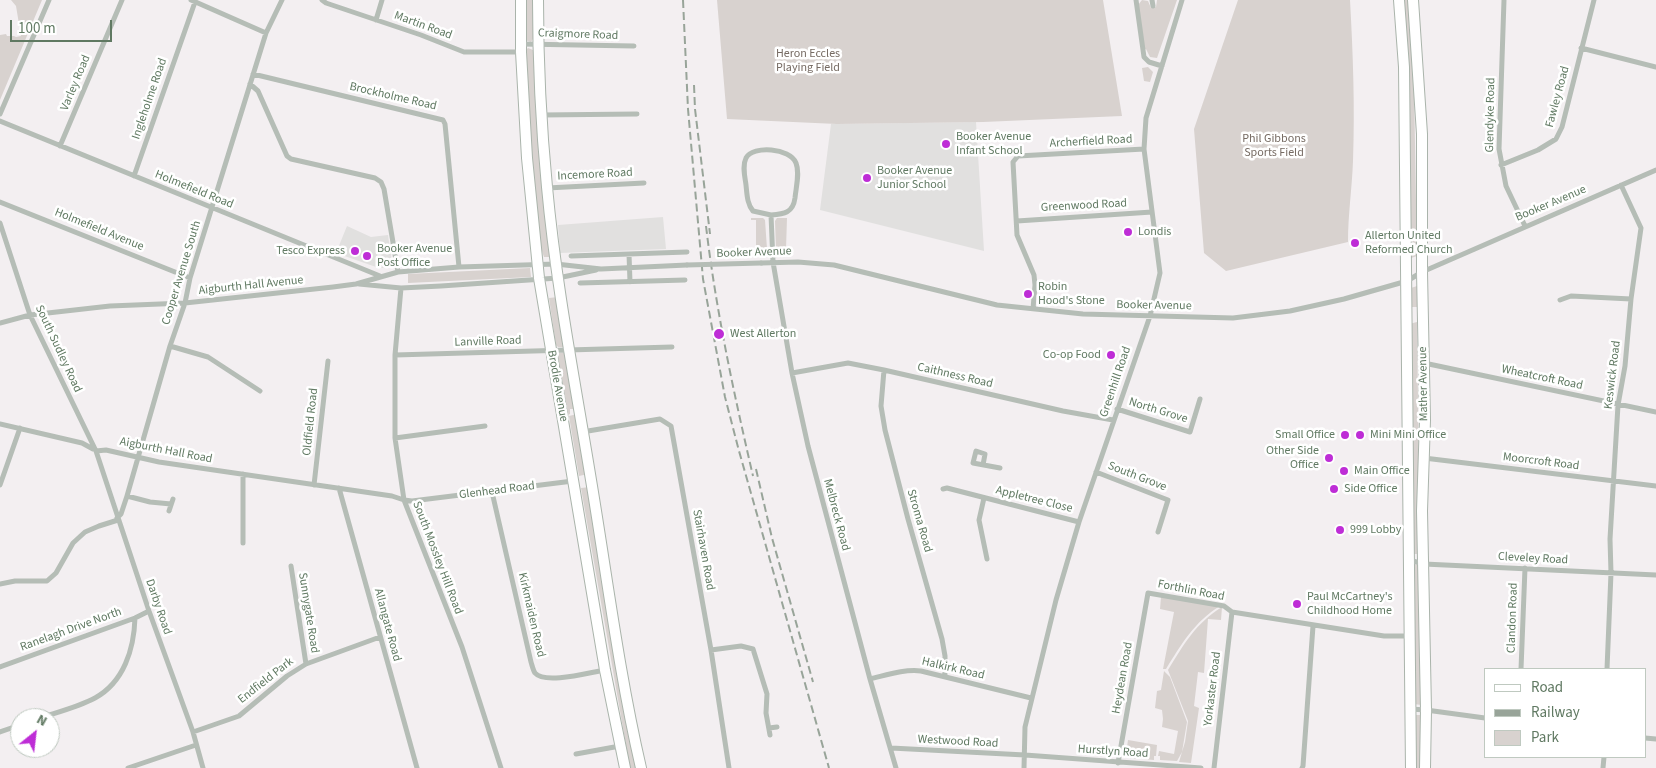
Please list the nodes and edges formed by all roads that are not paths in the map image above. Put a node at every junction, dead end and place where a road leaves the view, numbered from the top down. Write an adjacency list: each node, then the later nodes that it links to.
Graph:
1 (49, 0): 25 (street)
2 (122, 0): 29 (street, Varley Road)
3 (282, 0): 16 (street, Cooper Avenue South)
4 (322, 0): 15 (street, Martin Road)
5 (382, 0): 15 (street)
6 (520, 0): 19 (street, Brodie Avenue)
7 (538, 0): 17 (street, Brodie Avenue)
8 (1136, 0): 21 (street)
9 (1182, 0): 21 (street, Greenhill Road)
10 (1399, 0): 62 (street, Mather Avenue)
11 (1413, 0): 56 (street, Mather Avenue)
12 (1504, 0): 31 (street, Glendyke Road)
13 (1594, 0): 20 (street, Fawley Road)
14 (193, 1): 16 (street); 33 (street, Ingleholme Road)
15 (376, 20): 19 (street, Martin Road)
16 (266, 33): 23 (street, Cooper Avenue South)
17 (538, 43): 18 (street, Craigmore Road); 19 (street, Craigmore Road); 27 (street, Brodie Avenue)
18 (634, 46)
19 (521, 48): 49 (street, Brodie Avenue)
20 (1581, 48): 22 (street); 31 (street, Fawley Road)
21 (1162, 66): 30 (street, Greenhill Road)
22 (1656, 67)
23 (253, 74): 24 (street, Cooper Avenue South); 51 (street, Brockholme Road)
24 (250, 84): 38 (street, Cooper Avenue South); 55 (street)
25 (0, 114)
26 (637, 114): 27 (street)
27 (541, 115): 36 (street, Brodie Avenue)
28 (0, 121): 29 (street, Holmefield Road)
29 (60, 146): 33 (street, Holmefield Road)
30 (1144, 149): 39 (street, Greenhill Road); 41 (street, Archerfield Road)
31 (1501, 165): 43 (street, Glendyke Road)
32 (1656, 170): 35 (street, Booker Avenue)
33 (134, 176): 38 (street, Holmefield Road)
34 (644, 183): 36 (street, Incemore Road)
35 (1621, 185): 43 (street, Booker Avenue); 67 (street, Keswick Road)
36 (547, 188): 50 (street, Brodie Avenue)
37 (0, 202): 58 (street, Holmefield Avenue)
38 (213, 208): 57 (street, Holmefield Road); 58 (street, Cooper Avenue South)
39 (1152, 212): 41 (street, Greenwood Road); 72 (street, Greenhill Road)
40 (771, 215): 40 (street); 48 (street, Melbreck Road)
41 (1017, 221): 70 (street, Archerfield Road)
42 (0, 223): 71 (street, South Sudley Road)
43 (1525, 226): 56 (street, Booker Avenue)
44 (687, 252): 45 (street)
45 (629, 254): 47 (street); 53 (street)
46 (571, 256): 47 (street)
47 (578, 256): 52 (street)
48 (773, 262): 53 (street, Booker Avenue, bridge); 70 (street, Booker Avenue); 82 (street, Melbreck Road)
49 (539, 264): 50 (street, Booker Avenue); 51 (street, Booker Avenue); 59 (street, Brodie Avenue)
50 (556, 264): 52 (street, Booker Avenue); 60 (street, Brodie Avenue)
51 (459, 266): 55 (street, Booker Avenue)
52 (579, 266): 54 (street, Booker Avenue)
53 (629, 268): 54 (street, Booker Avenue); 63 (street)
54 (601, 269): 60 (street, Booker Avenue)
55 (398, 272): 57 (street, Booker Avenue)
56 (1422, 272): 62 (street, Booker Avenue); 80 (street, Mather Avenue)
57 (381, 276): 65 (street, Booker Avenue)
58 (190, 278): 69 (street, Cooper Avenue South)
59 (539, 278): 60 (street, Booker Avenue); 66 (street, Booker Avenue); 77 (street, Brodie Avenue)
60 (558, 278): 76 (street, Brodie Avenue)
61 (685, 280): 63 (street)
62 (1406, 281): 72 (street, Booker Avenue); 119 (street, Mather Avenue)
63 (630, 282): 64 (street)
64 (580, 283)
65 (356, 284): 66 (street, Booker Avenue); 69 (street, Aigburth Hall Avenue)
66 (402, 288): 78 (street, South Mossley Hill Road)
67 (1631, 299): 68 (street); 85 (street, Keswick Road)
68 (1560, 300)
69 (185, 303): 71 (street, Aigburth Hall Avenue); 74 (street, Cooper Avenue South)
70 (1034, 309): 72 (street, Booker Avenue)
71 (30, 315): 73 (street, Aigburth Hall Avenue); 94 (street, South Sudley Road)
72 (1150, 316): 86 (street, Greenhill Road)
73 (0, 324)
74 (170, 346): 83 (street); 95 (street, Cooper Avenue South)
75 (672, 347): 76 (street, Lanville Road)
76 (568, 349): 77 (street, Lanville Road); 92 (street, Brodie Avenue)
77 (550, 350): 78 (street, Lanville Road); 102 (street, Brodie Avenue)
78 (395, 354): 93 (street, South Mossley Hill Road)
79 (328, 361): 105 (street, Oldfield Road)
80 (1424, 363): 85 (street, Wheatcroft Road); 96 (street, Mather Avenue)
81 (884, 370): 82 (street, Caithness Road); 88 (street, Caithness Road); 139 (street, Stroma Road)
82 (792, 373): 140 (street, Melbreck Road)
83 (260, 391)
84 (1200, 399): 86 (street, North Grove)
85 (1618, 405): 87 (street, Wheatcroft Road); 103 (street, Keswick Road)
86 (1117, 409): 88 (street, Greenhill Road)
87 (1656, 412)
88 (1113, 420): 99 (street, Greenhill Road)
89 (0, 424): 91 (street, Aigburth Hall Road)
90 (485, 426): 93 (street)
91 (20, 428): 94 (street, Aigburth Hall Road); 104 (street)
92 (582, 432): 101 (street, Brodie Avenue); 133 (street, Stairhaven Road)
93 (396, 438): 112 (street, South Mossley Hill Road)
94 (96, 451): 95 (street, Aigburth Hall Road); 114 (street, Darby Road)
95 (138, 456): 100 (street, Aigburth Hall Road); 110 (street, Cooper Avenue South)
96 (1424, 458): 103 (street, Moorcroft Road); 120 (street, Mather Avenue)
97 (983, 465): 98 (street)
98 (1000, 468)
99 (1096, 472): 115 (street, Greenhill Road); 116 (street, South Grove)
100 (243, 474): 105 (street, Aigburth Hall Road); 117 (street)
101 (591, 478): 102 (street, Glenhead Road); 161 (street, Brodie Avenue)
102 (573, 481): 109 (street, Glenhead Road); 138 (street, Brodie Avenue)
103 (1614, 482): 106 (street, Moorcroft Road); 123 (street, Keswick Road)
104 (0, 485)
105 (314, 485): 107 (street, Aigburth Hall Road)
106 (1656, 486)
107 (339, 488): 112 (street, Aigburth Hall Road); 132 (street, Allangate Road)
108 (943, 489): 111 (street, Appletree Close)
109 (492, 492): 112 (street, Glenhead Road); 138 (street, Kirkmaiden Road)
110 (127, 496): 113 (street); 114 (street, Cooper Avenue South)
111 (984, 498): 115 (street, Appletree Close); 118 (street, Appletree Close)
112 (404, 500): 159 (street, South Mossley Hill Road)
113 (169, 511)
114 (118, 519): 125 (street); 127 (street, Darby Road)
115 (1078, 522): 141 (street, Greenhill Road)
116 (1158, 532)
117 (243, 543)
118 (987, 559)
119 (1409, 560): 120 (street, Cleveley Road); 131 (street, Mather Avenue)
120 (1424, 564): 122 (street, Cleveley Road); 143 (street, Mather Avenue)
121 (291, 566): 134 (street, Sunnygate Road)
122 (1525, 568): 123 (street, Cleveley Road); 136 (street, Clandon Road)
123 (1611, 573): 124 (street, Cleveley Road); 137 (street, Keswick Road)
124 (1656, 575)
125 (0, 584)
126 (1148, 597): 128 (street, Forthlin Road); 155 (street, Heydean Road)
127 (149, 611): 129 (street, Ranelagh Drive North); 148 (street, Darby Road)
128 (1232, 612): 130 (street, Forthlin Road); 166 (street, Yorkaster Road)
129 (135, 618): 135 (street, Ranelagh Drive North); 144 (street)
130 (1313, 626): 131 (street, Forthlin Road); 167 (street)
131 (1410, 636): 142 (street, Mather Avenue)
132 (380, 637): 134 (street, Endfield Park); 158 (street, Allangate Road)
133 (711, 650): 147 (street); 162 (street, Stairhaven Road)
134 (306, 664): 148 (street, Endfield Park)
135 (0, 667)
136 (1521, 668)
137 (1607, 668)
138 (605, 670): 151 (street, Brodie Avenue)
139 (945, 677): 140 (street, Halkirk Road); 141 (street, Halkirk Road)
140 (870, 679): 152 (street, Melbreck Road)
141 (1031, 698): 154 (street, Greenhill Road)
142 (1409, 709): 143 (street); 168 (street, Mather Avenue)
143 (1426, 710): 145 (street); 169 (street, Mather Avenue)
144 (60, 711)
145 (1484, 718)
146 (777, 727): 147 (street)
147 (769, 728): 149 (street)
148 (193, 732): 150 (street, Darby Road)
149 (770, 735)
150 (196, 745): 156 (street); 157 (street, Darby Road)
151 (620, 746): 153 (street); 160 (street, Brodie Avenue)
152 (891, 748): 154 (street, Westwood Road); 163 (street, Melbreck Road)
153 (576, 754)
154 (1025, 755): 155 (street, Hurstlyn Road); 164 (street, Greenhill Road)
155 (1118, 763): 165 (street, Hurstlyn Road)
156 (128, 768)
157 (203, 768)
158 (417, 768)
159 (501, 768)
160 (624, 768)
161 (641, 768)
162 (730, 768)
163 (896, 768)
164 (1024, 768)
165 (1201, 768)
166 (1214, 768)
167 (1302, 768)
168 (1411, 768)
169 (1425, 768)

